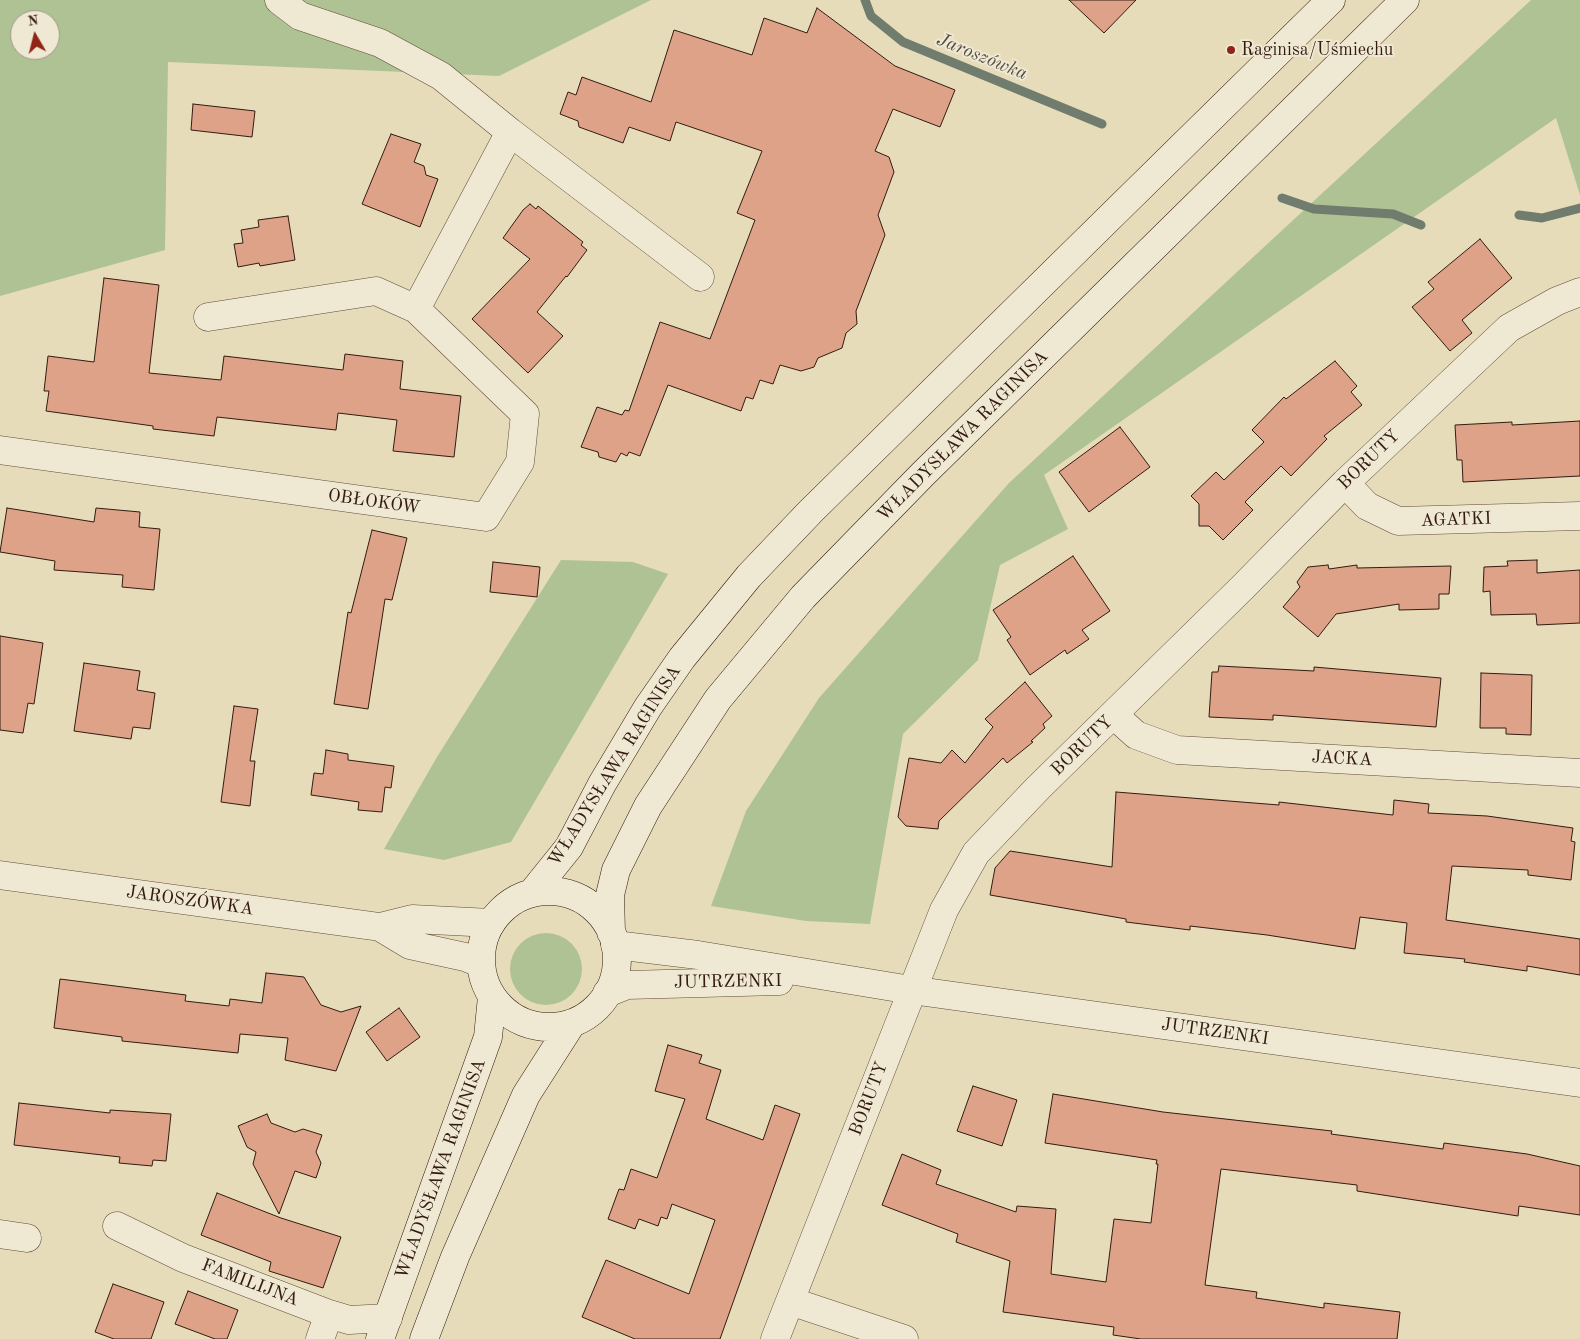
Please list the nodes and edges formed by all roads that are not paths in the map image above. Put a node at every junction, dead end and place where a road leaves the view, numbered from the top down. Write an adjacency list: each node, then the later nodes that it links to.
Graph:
1 (278, 0): 4 (street)
2 (1331, 0): 15 (street, WŁADYSŁAWA RAGINISA)
3 (1406, 0): 18 (street, WŁADYSŁAWA RAGINISA)
4 (510, 132): 5 (street); 7 (street)
5 (700, 277)
6 (1580, 292): 10 (street, BORUTY)
7 (416, 309): 8 (street, OBŁOKÓW); 9 (street, OBŁOKÓW)
8 (208, 317)
9 (0, 450)
10 (1345, 483): 11 (street, AGATKI); 12 (street, BORUTY)
11 (1580, 516)
12 (1114, 715): 13 (street, JACKA); 21 (street, BORUTY)
13 (1580, 773)
14 (0, 875): 17 (street, JAROSZÓWKA)
15 (532, 893): 16 (street); 18 (street)
16 (491, 923): 17 (street, JAROSZÓWKA); 19 (street)
17 (380, 926): 19 (street, JAROSZÓWKA)
18 (613, 938): 20 (street, JUTRZENKI); 22 (street)
19 (480, 963): 23 (street)
20 (850, 980): 21 (street, JUTRZENKI); 22 (street, JUTRZENKI)
21 (911, 990): 25 (street, JUTRZENKI); 29 (street, BORUTY)
22 (607, 993): 24 (street)
23 (492, 997): 24 (street); 31 (street, WŁADYSŁAWA RAGINISA)
24 (572, 1023): 33 (street)
25 (1580, 1083)
26 (117, 1226): 30 (street, FAMILIJNA)
27 (0, 1234): 28 (street)
28 (27, 1238)
29 (790, 1301): 34 (street, BORUTY); 35 (street)
30 (329, 1314): 31 (street, FAMILIJNA); 32 (street)
31 (384, 1329)
32 (320, 1339)
33 (424, 1339)
34 (775, 1339)
35 (904, 1339)

